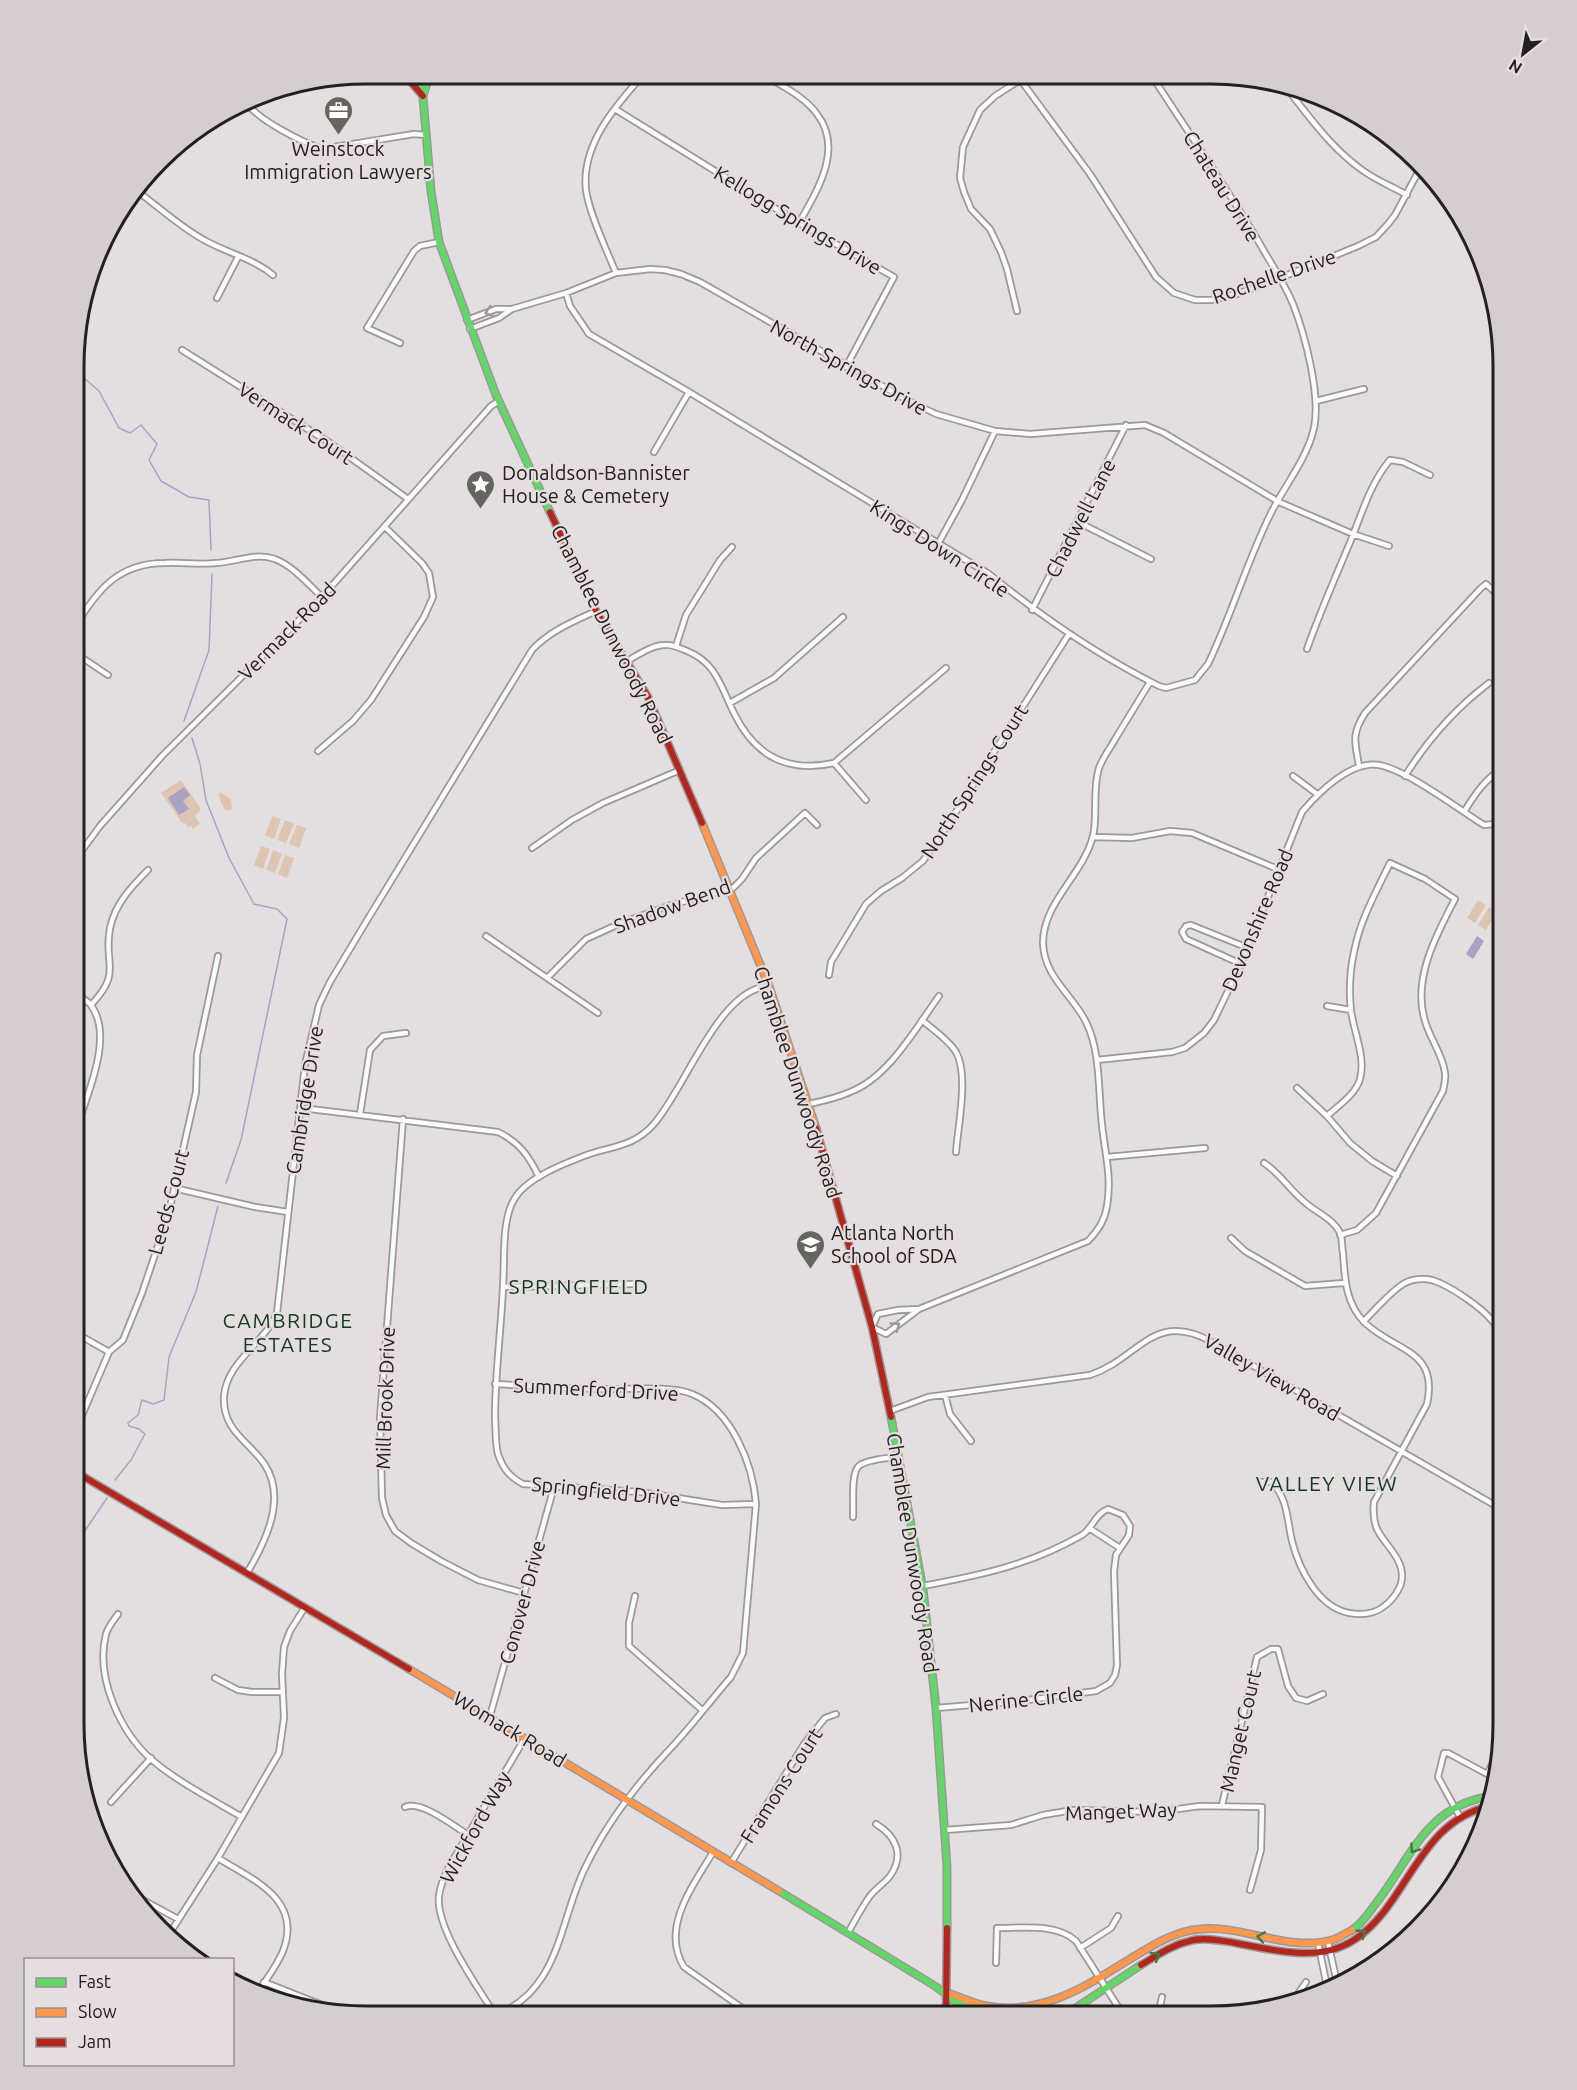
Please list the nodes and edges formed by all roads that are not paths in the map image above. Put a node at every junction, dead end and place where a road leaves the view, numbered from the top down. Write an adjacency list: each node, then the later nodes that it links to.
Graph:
1 (412, 84): 9 (street)
2 (421, 84): 9 (street)
3 (427, 84): 9 (street)
4 (636, 84): 12 (street)
5 (778, 84): 17 (street)
6 (1010, 84): 26 (street)
7 (1022, 84): 22 (street, Rochelle Drive)
8 (1157, 84): 22 (street, Chateau Drive)
9 (423, 97): 13 (street)
10 (1293, 97): 16 (street)
11 (251, 108): 13 (street)
12 (615, 110): 17 (street, Kellogg Springs Drive); 20 (street)
13 (426, 135): 18 (street, Chamblee Dunwoody Road)
14 (1417, 174): 16 (street, Rochelle Drive)
15 (142, 194): 19 (street)
16 (1407, 195): 22 (street, Rochelle Drive)
17 (799, 223): 31 (street, Kellogg Springs Drive)
18 (439, 242): 27 (street, Chamblee Dunwoody Road); 29 (street)
19 (238, 257): 21 (street); 24 (street)
20 (616, 273): 23 (street, North Springs Drive); 31 (street, North Springs Drive)
21 (273, 275)
22 (1280, 278): 35 (street, Chateau Drive)
23 (566, 293): 25 (street, North Springs Drive); 33 (street, Kings Down Circle)
24 (217, 298)
25 (512, 309): 27 (street, North Springs Drive, one-way to 27); 28 (street, North Springs Drive)
26 (1017, 311)
27 (466, 320): 28 (street, Chamblee Dunwoody Road)
28 (470, 329): 34 (street, Chamblee Dunwoody Road)
29 (400, 343)
30 (182, 350): 40 (street, Vermack Court)
31 (846, 367): 37 (street, North Springs Drive)
32 (1364, 389): 35 (street)
33 (689, 392): 38 (street); 45 (street, Kings Down Circle)
34 (499, 401): 40 (street, Vermack Road); 51 (street, Chamblee Dunwoody Road)
35 (1316, 401): 41 (street, Chateau Drive)
36 (1126, 425): 37 (street, North Springs Drive); 41 (street, North Springs Drive); 42 (street, Chadwell Lane)
37 (995, 432): 45 (street)
38 (654, 452)
39 (1430, 476): 44 (street)
40 (408, 499): 43 (street, Vermack Road)
41 (1279, 502): 44 (street, North Springs Drive); 62 (street, Kings Down Circle)
42 (1078, 522): 48 (street); 52 (street, Chadwell Lane)
43 (385, 527): 50 (street, Vermack Road); 65 (street)
44 (1353, 534): 46 (street, North Springs Drive); 57 (street)
45 (938, 544): 52 (street, Kings Down Circle)
46 (1389, 546)
47 (732, 547): 56 (street)
48 (1150, 559)
49 (1493, 590): 67 (street)
50 (322, 597): 53 (street); 78 (street, Vermack Road)
51 (596, 610): 59 (street, Chamblee Dunwoody Road); 102 (street, Cambridge Drive)
52 (1032, 610): 55 (street, Kings Down Circle)
53 (84, 611)
54 (843, 617): 64 (street)
55 (1069, 634): 62 (street, Kings Down Circle); 87 (street, North Springs Court)
56 (676, 646): 59 (street); 64 (street)
57 (1307, 649)
58 (84, 659): 61 (street)
59 (627, 661): 68 (street, Chamblee Dunwoody Road)
60 (946, 668): 66 (street)
61 (108, 675)
62 (1150, 682): 77 (street)
63 (1489, 683): 71 (street)
64 (730, 703): 66 (street)
65 (318, 751)
66 (834, 763): 73 (street)
67 (1359, 766): 71 (street); 72 (street, Devonshire Road)
68 (680, 770): 79 (street); 82 (street, Chamblee Dunwoody Road)
69 (1493, 773): 74 (street)
70 (1293, 776): 72 (street)
71 (1405, 776): 74 (street)
72 (1317, 794): 81 (street, Devonshire Road)
73 (866, 801)
74 (1464, 812): 75 (street)
75 (1493, 824)
76 (817, 825): 82 (street, Shadow Bend)
77 (1092, 837): 81 (street); 98 (street)
78 (84, 848)
79 (532, 848)
80 (148, 870): 92 (street)
81 (1280, 870): 84 (street, Devonshire Road)
82 (728, 888): 88 (street, Shadow Bend); 89 (street, Chamblee Dunwoody Road)
83 (486, 936): 88 (street)
84 (1248, 948): 86 (street, Devonshire Road); 86 (street)
85 (218, 956): 112 (street, Leeds Court)
86 (1241, 964): 98 (street, Devonshire Road)
87 (829, 975)
88 (547, 978): 95 (street)
89 (769, 986): 101 (street, Chamblee Dunwoody Road); 111 (street, Springfield Drive)
90 (939, 996): 96 (street)
91 (84, 1000): 92 (street)
92 (91, 1005): 100 (street)
93 (1327, 1006): 94 (street)
94 (1351, 1010): 104 (street); 110 (street)
95 (598, 1013)
96 (922, 1020): 101 (street); 107 (street)
97 (406, 1033): 103 (street)
98 (1096, 1060): 108 (street)
99 (1297, 1088): 104 (street)
100 (84, 1103)
101 (809, 1104): 122 (street, Chamblee Dunwoody Road)
102 (302, 1108): 103 (street); 113 (street, Cambridge Drive)
103 (360, 1114): 105 (street)
104 (1327, 1116): 110 (street)
105 (404, 1119): 111 (street); 142 (street, Mill Brook Drive)
106 (1205, 1148): 108 (street)
107 (956, 1152)
108 (1107, 1157): 119 (street)
109 (1264, 1163): 114 (street)
110 (1397, 1176): 114 (street)
111 (539, 1177): 118 (street, Springfield Drive)
112 (174, 1188): 113 (street); 124 (street, Leeds Court)
113 (288, 1212): 140 (street, Cambridge Drive)
114 (1341, 1234): 116 (street)
115 (1231, 1238): 116 (street)
116 (1344, 1283): 120 (street)
117 (633, 1284): 118 (street)
118 (503, 1287): 125 (street, Springfield Drive)
119 (919, 1309): 122 (street); 122 (street, one-way to 119)
120 (1364, 1321): 121 (street); 130 (street)
121 (1493, 1323)
122 (872, 1327): 128 (street, Chamblee Dunwoody Road)
123 (84, 1338): 124 (street)
124 (109, 1352): 127 (street, Leeds Court)
125 (495, 1384): 134 (street, Springfield Drive); 135 (street, Summerford Drive)
126 (945, 1395): 128 (street, Valley View Road); 129 (street); 130 (street, Valley View Road)
127 (84, 1411)
128 (890, 1411): 131 (street, Chamblee Dunwoody Road)
129 (971, 1441)
130 (1401, 1451): 133 (street); 136 (street, Valley View Road)
131 (898, 1457): 137 (street); 141 (street, Chamblee Dunwoody Road)
132 (84, 1476): 140 (street, Womack Road)
133 (1260, 1482)
134 (554, 1487): 135 (street, Springfield Drive); 142 (street, Conover Drive)
135 (756, 1504): 150 (street, Summerford Drive)
136 (1493, 1504)
137 (853, 1517)
138 (1089, 1528): 139 (street); 139 (street, Nerine Circle); 141 (street, Nerine Circle)
139 (1120, 1548): 149 (street, Nerine Circle)
140 (247, 1573): 144 (street, Womack Road)
141 (923, 1586): 149 (street, Chamblee Dunwoody Road)
142 (524, 1593): 152 (street, Conover Drive)
143 (635, 1596): 150 (street)
144 (305, 1608): 147 (street); 152 (street, Womack Road)
145 (118, 1614): 154 (street)
146 (214, 1678): 147 (street)
147 (283, 1692): 163 (street)
148 (1323, 1694): 159 (street, Manget Court)
149 (936, 1707): 166 (street, Chamblee Dunwoody Road)
150 (702, 1710): 157 (street, Summerford Drive)
151 (836, 1714): 170 (street, Framons Court)
152 (490, 1716): 153 (street, Womack Road)
153 (525, 1738): 157 (street, Womack Road); 167 (street, Wickford Way)
154 (151, 1758): 158 (street); 163 (street)
155 (1490, 1769): 160 (street)
156 (1483, 1797): 160 (street)
157 (626, 1800): 168 (street, Womack Road); 195 (street, Summerford Drive)
158 (111, 1802)
159 (1222, 1805): 166 (street, Manget Way); 171 (street, Manget Way)
160 (1453, 1806): 164 (street); 177 (street, one-way to 177)
161 (405, 1807): 167 (street)
162 (1479, 1810): 164 (street)
163 (242, 1817): 169 (street)
164 (1460, 1817): 180 (street, one-way to 164)
165 (876, 1824): 176 (street)
166 (945, 1830): 190 (street, Chamblee Dunwoody Road)
167 (468, 1834): 194 (street, Wickford Way)
168 (713, 1852): 170 (street, Womack Road); 196 (street)
169 (218, 1858): 174 (street); 185 (street)
170 (732, 1863): 176 (street, Womack Road)
171 (1250, 1890)
172 (148, 1902): 174 (street)
173 (1118, 1916): 179 (street)
174 (178, 1919): 175 (street)
175 (172, 1928)
176 (848, 1933): 190 (street, Womack Road)
177 (1328, 1942): 178 (street); 180 (street)
178 (1318, 1943): 181 (street); 184 (street, one-way to 184)
179 (1080, 1948): 182 (street); 184 (street)
180 (1330, 1951): 181 (street); 183 (street)
181 (1321, 1953): 187 (street); 189 (street, one-way to 181)
182 (996, 1963)
183 (1336, 1977)
184 (1100, 1978): 189 (street); 200 (street)
185 (264, 1982): 188 (street); 193 (street)
186 (1306, 1982): 191 (street)
187 (1326, 1982)
188 (261, 1986)
189 (1107, 1988): 201 (street); 202 (street)
190 (945, 1992): 197 (street, Chamblee Dunwoody Road); 198 (street); 199 (street)
191 (1299, 1992)
192 (1162, 1997): 203 (street)
193 (313, 2001)
194 (491, 2006)
195 (509, 2006)
196 (739, 2006)
197 (946, 2006)
198 (965, 2006)
199 (987, 2006)
200 (1033, 2006)
201 (1078, 2006)
202 (1118, 2006)
203 (1160, 2006)

